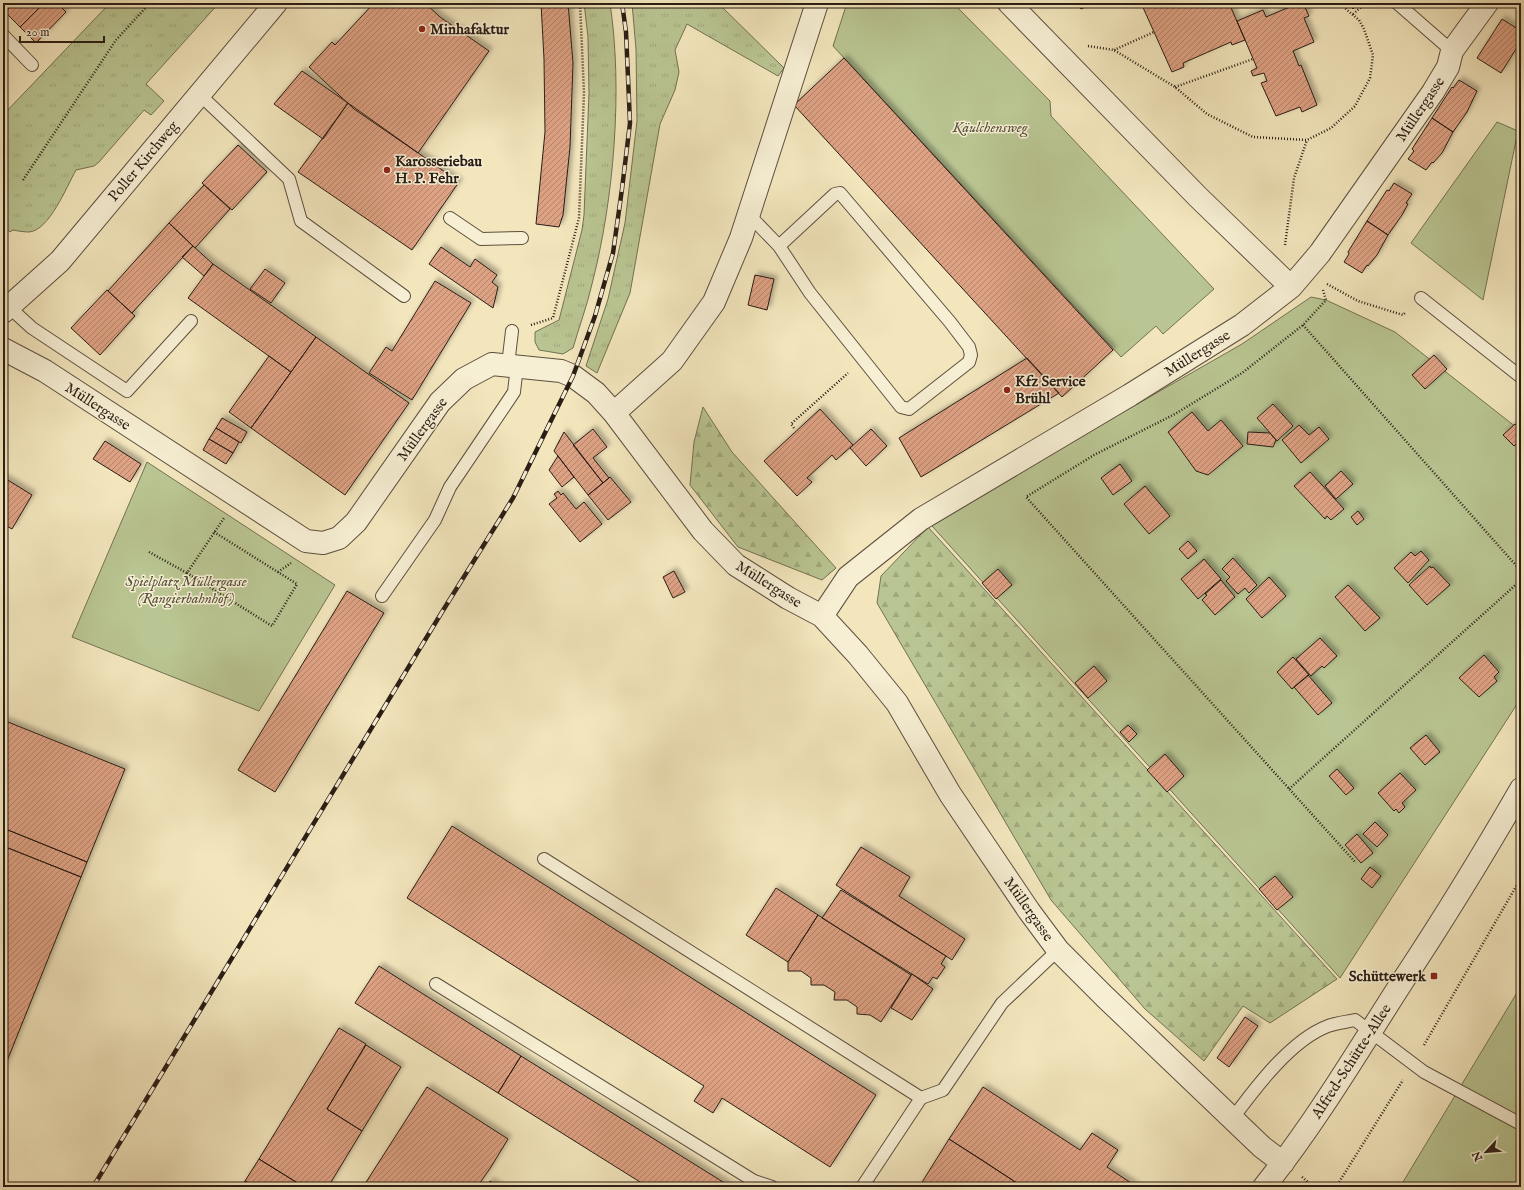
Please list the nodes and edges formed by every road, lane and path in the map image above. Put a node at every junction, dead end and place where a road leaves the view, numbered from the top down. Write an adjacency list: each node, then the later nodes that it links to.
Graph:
1 (150, 3): 21 (path)
2 (276, 3): 19 (street, Poller Kirchweg)
3 (580, 3): 33 (path)
4 (817, 3): 22 (street)
5 (1009, 3): 15 (street)
6 (1340, 3): 10 (path)
7 (1366, 3): 10 (path)
8 (1397, 3): 14 (lane)
9 (1483, 4): 14 (street, Müllergasse)
10 (1353, 14): 20 (path)
11 (1154, 32): 13 (path)
12 (3, 35): 17 (lane)
13 (1114, 50): 15 (path); 18 (path)
14 (1452, 51): 27 (street, Müllergasse)
15 (1058, 54): 27 (street)
16 (1253, 59): 18 (path)
17 (32, 65)
18 (1175, 88): 20 (path)
19 (199, 94): 28 (lane); 30 (street, Poller Kirchweg)
20 (1307, 140): 25 (path)
21 (23, 180)
22 (749, 215): 26 (lane); 38 (street)
23 (450, 218): 24 (lane)
24 (522, 238)
25 (1285, 240)
26 (779, 246): 35 (lane); 35 (lane)
27 (1305, 280): 29 (path); 32 (path); 47 (street, Müllergasse)
28 (404, 296)
29 (1421, 298): 37 (lane)
30 (6, 310): 31 (lane)
31 (191, 321)
32 (1303, 325): 43 (path); 48 (path)
33 (512, 332): 36 (lane)
34 (3, 349): 40 (street, Müllergasse)
35 (863, 360): 39 (path)
36 (513, 365): 38 (street, Müllergasse); 40 (street, Müllergasse); 46 (lane)
37 (1521, 377)
38 (614, 413): 47 (street, Müllergasse)
39 (794, 428)
40 (237, 496): 41 (path)
41 (214, 532): 44 (path); 44 (path)
42 (149, 552): 44 (path)
43 (1521, 571)
44 (187, 573)
45 (1521, 580): 48 (path)
46 (382, 596)
47 (822, 616): 53 (street, Müllergasse)
48 (1289, 789): 51 (path)
49 (1521, 789): 55 (street, Alfred-Schütte-Allee)
50 (544, 859): 57 (lane)
51 (1356, 863)
52 (1521, 878): 56 (path)
53 (1058, 950): 57 (lane); 58 (street, Müllergasse)
54 (436, 984): 61 (lane)
55 (1371, 1032): 56 (lane); 58 (lane); 60 (street, Alfred-Schütte-Allee)
56 (1413, 1064): 59 (lane); 64 (path)
57 (921, 1098): 62 (lane)
58 (1232, 1118): 60 (street, Müllergasse)
59 (1521, 1124)
60 (1283, 1163): 63 (street, Alfred-Schütte-Allee)
61 (772, 1187)
62 (862, 1187)
63 (1264, 1187)
64 (1336, 1187)

